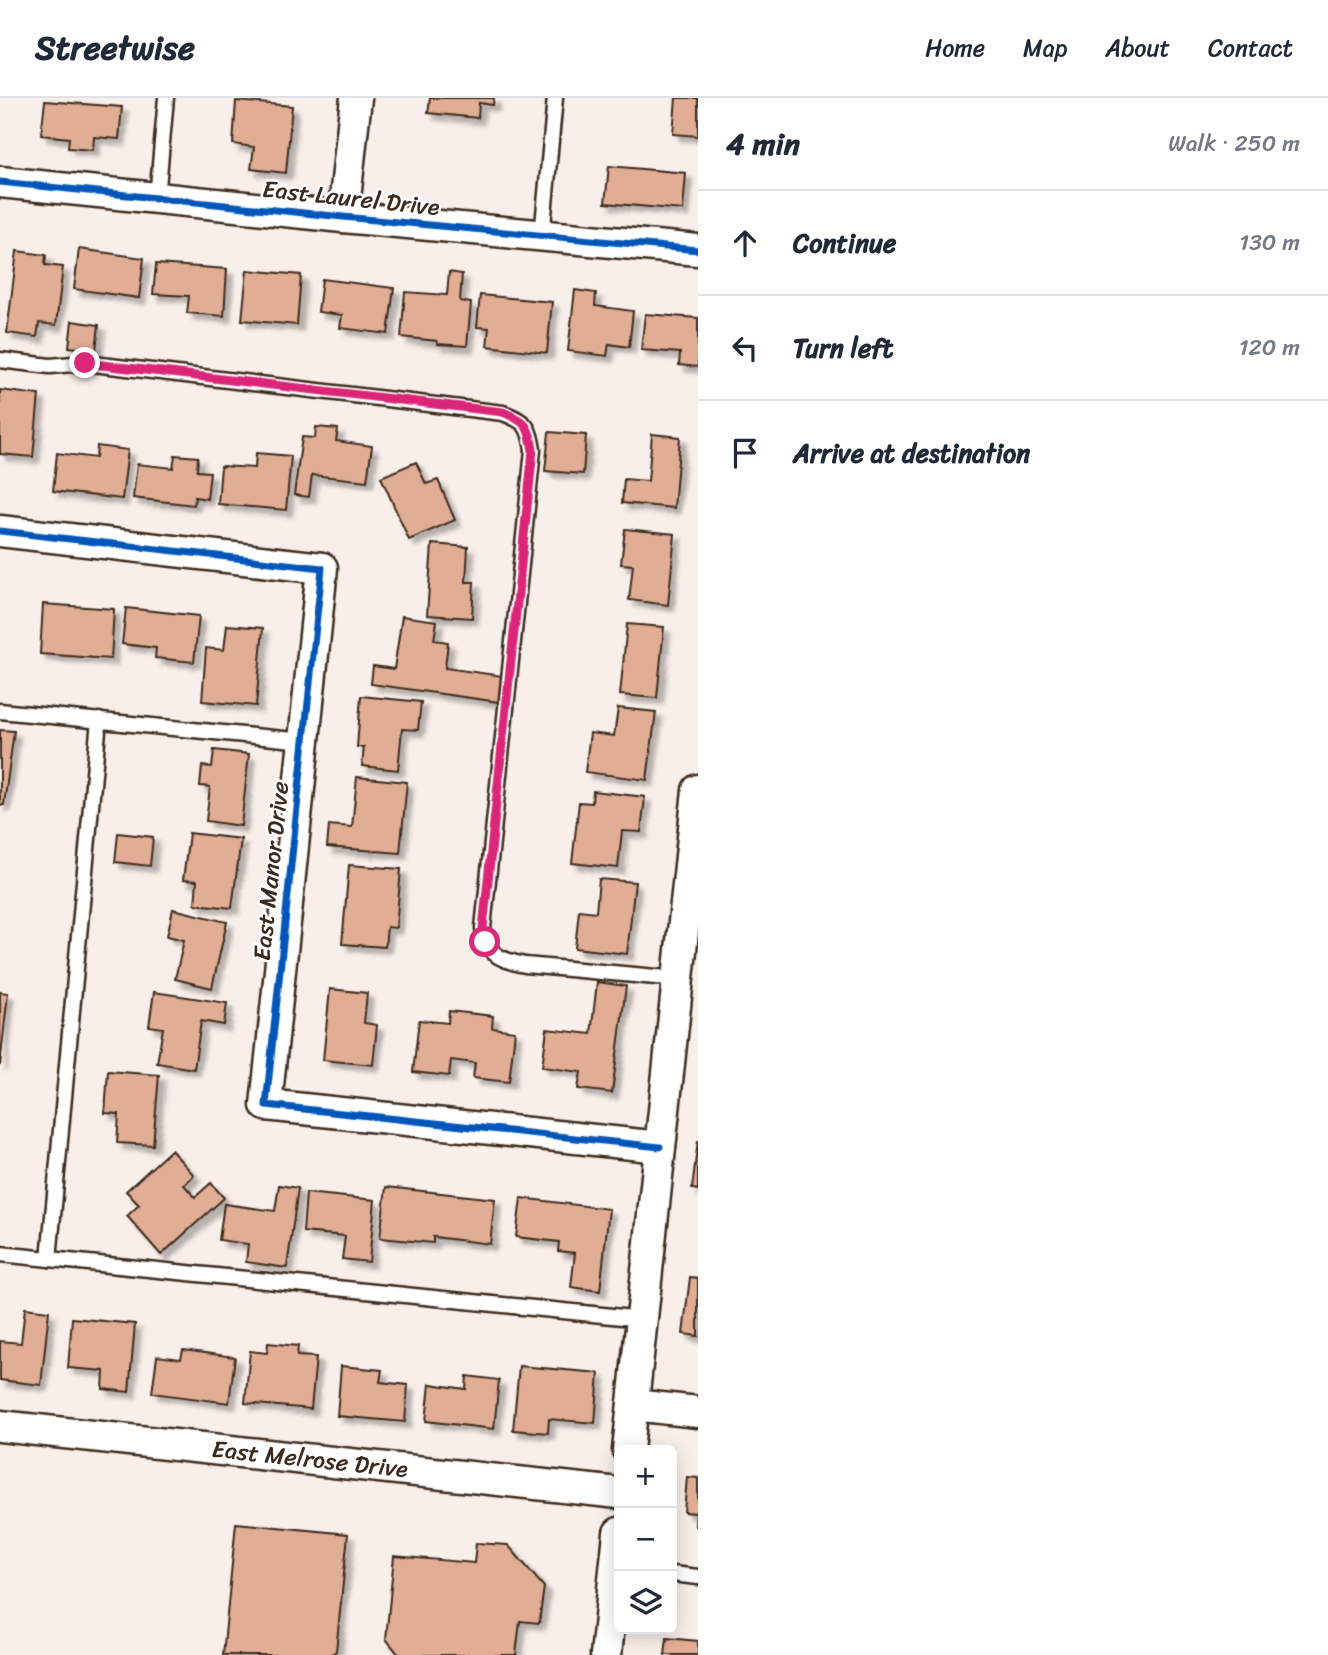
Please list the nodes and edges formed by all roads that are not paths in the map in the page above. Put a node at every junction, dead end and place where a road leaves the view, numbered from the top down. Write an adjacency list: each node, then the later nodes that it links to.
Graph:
1 (166, 98): 5 (lane)
2 (356, 98): 6 (street)
3 (555, 98): 7 (lane)
4 (0, 181): 5 (street, East Laurel Drive)
5 (157, 198): 6 (street, East Laurel Drive)
6 (343, 217): 7 (street, East Laurel Drive)
7 (542, 236): 8 (street, East Laurel Drive)
8 (698, 250)
9 (0, 360): 16 (lane)
10 (0, 531): 13 (street, East Manor Drive)
11 (0, 710): 12 (lane)
12 (99, 720): 13 (lane); 19 (lane)
13 (304, 741): 17 (street, East Manor Drive)
14 (698, 790): 15 (street)
15 (690, 943): 16 (street)
16 (678, 979): 17 (street)
17 (660, 1147): 20 (street)
18 (0, 1254): 19 (lane)
19 (49, 1259): 20 (lane)
20 (642, 1320): 21 (street)
21 (633, 1405): 22 (street); 24 (street)
22 (698, 1412)
23 (0, 1426): 25 (street, East Melrose Drive)
24 (629, 1445)
25 (614, 1492)
26 (617, 1571): 29 (street)
27 (677, 1575): 28 (lane)
28 (698, 1577)
29 (606, 1655)

